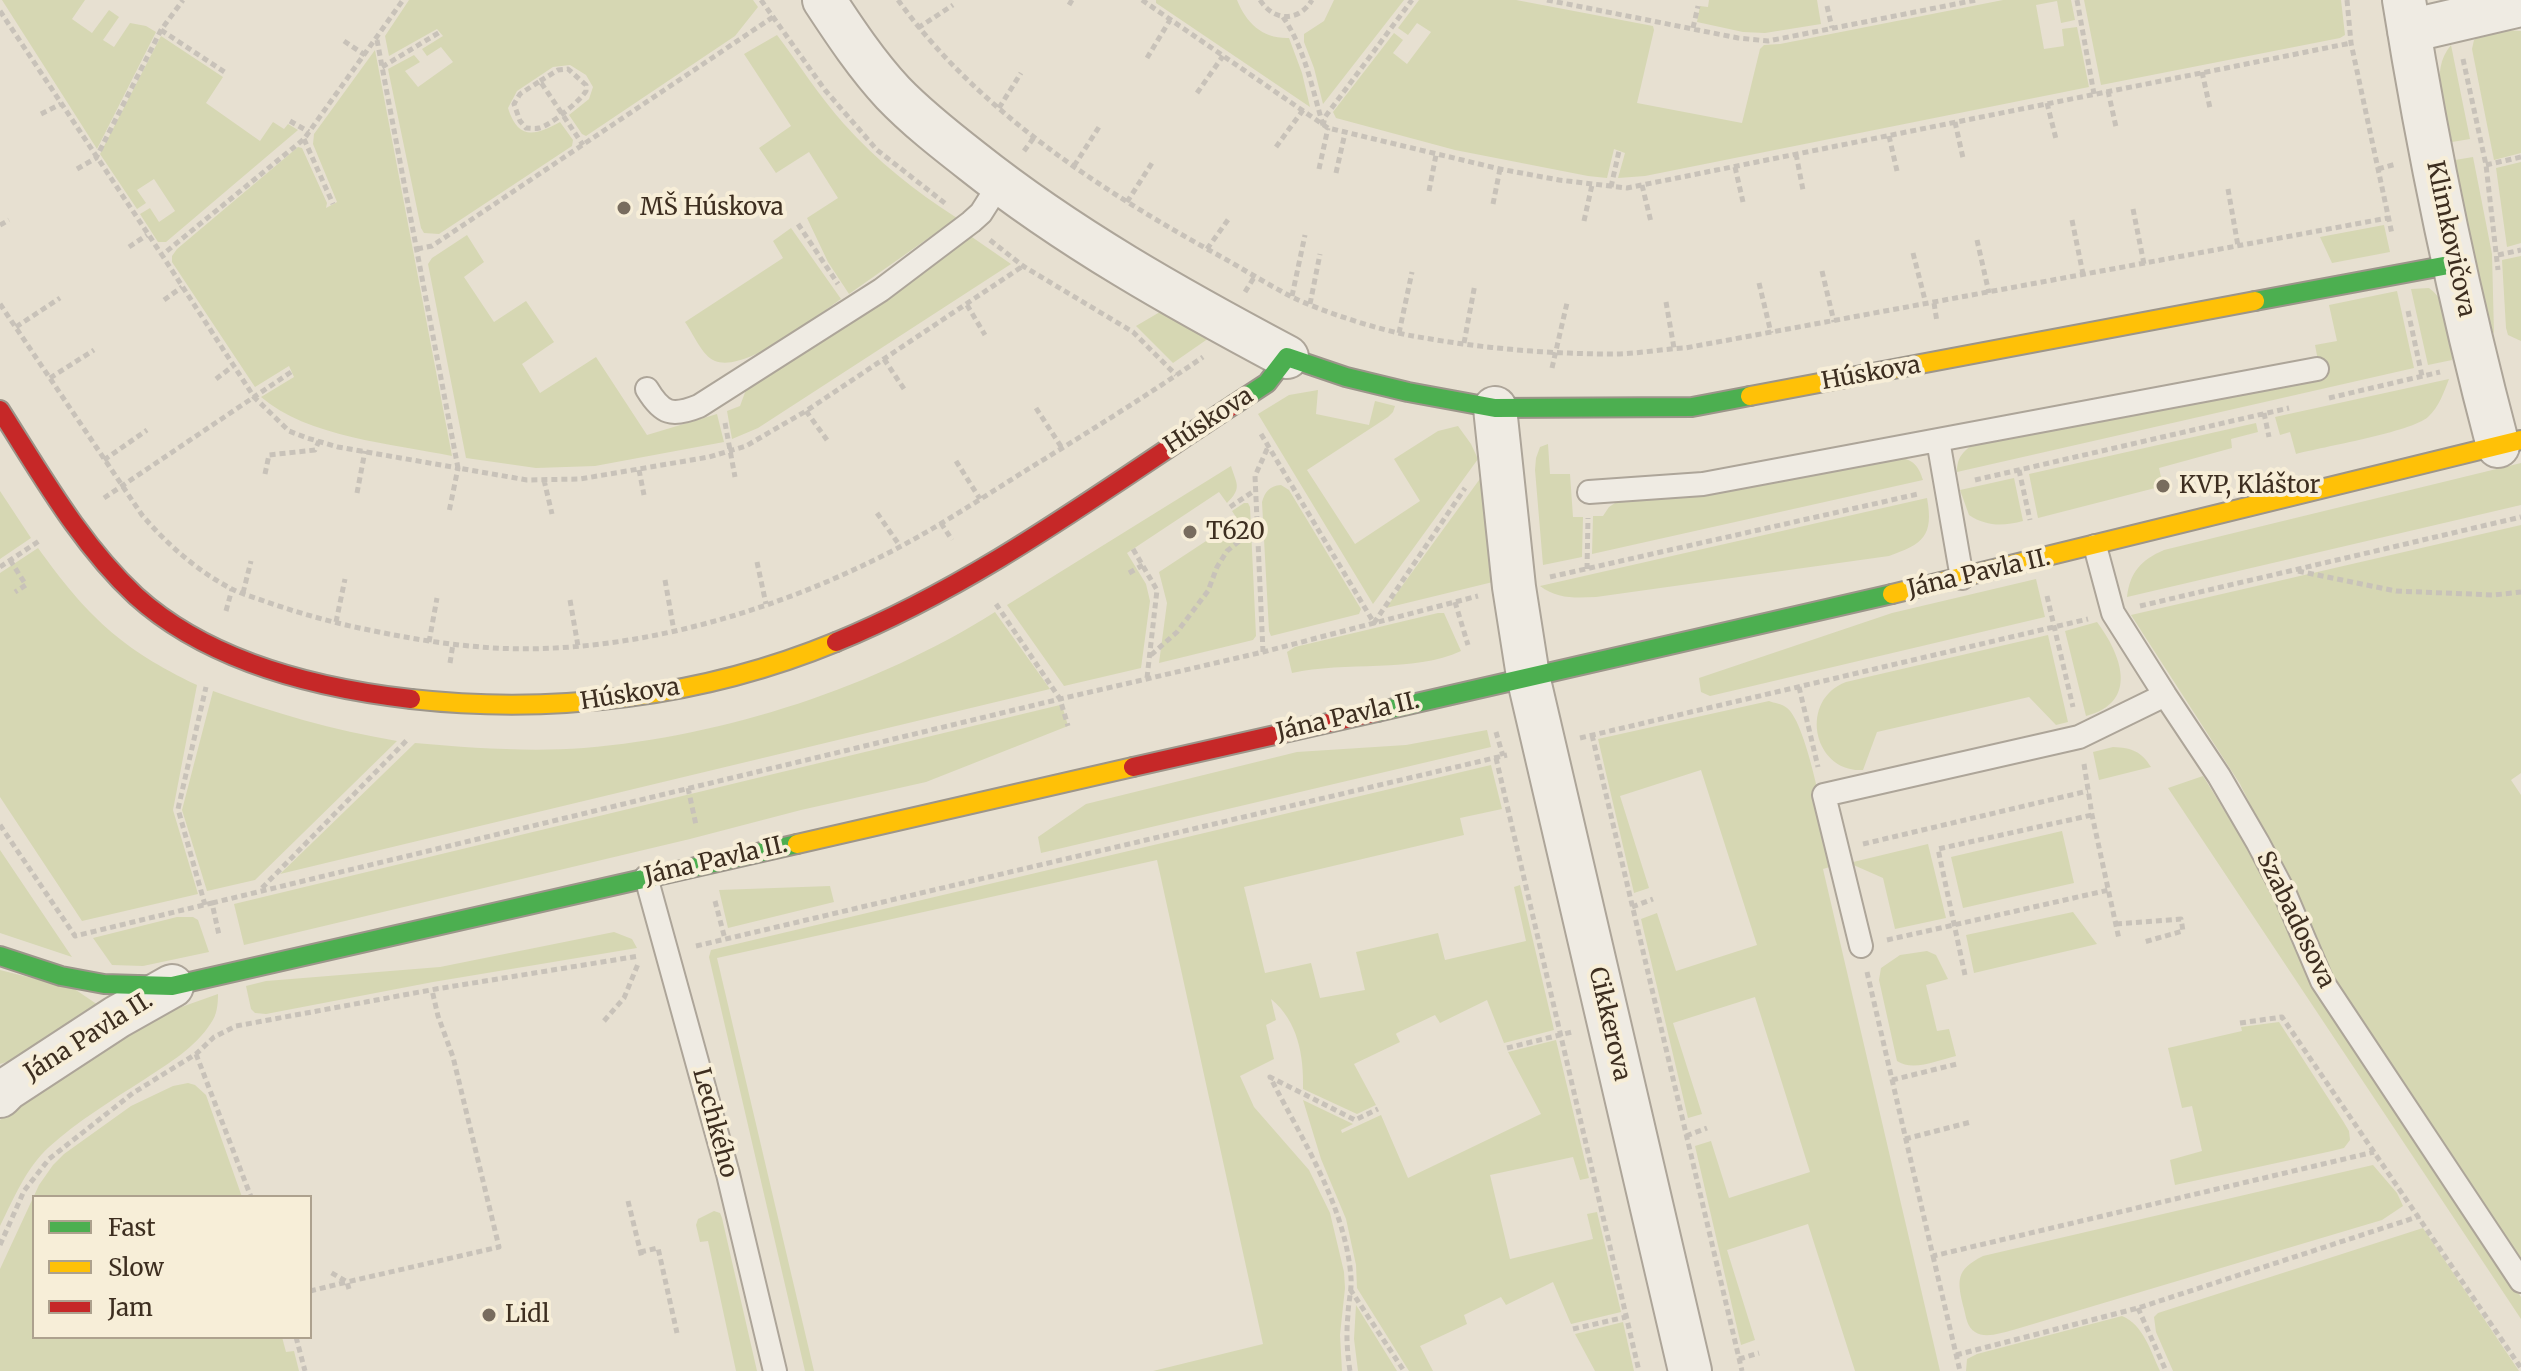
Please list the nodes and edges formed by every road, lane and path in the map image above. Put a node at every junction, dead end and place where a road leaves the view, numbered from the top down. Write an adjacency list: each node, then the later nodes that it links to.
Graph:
1 (183, 0): 33 (path)
2 (392, 0): 15 (path)
3 (824, 0): 83 (street, Húskova)
4 (898, 0): 29 (path)
5 (1260, 0): 25 (path)
6 (1312, 0): 25 (path)
7 (1412, 0): 59 (path)
8 (1547, 0): 22 (path)
9 (1603, 0): 22 (path)
10 (1923, 0): 20 (path)
11 (1976, 0): 20 (path)
12 (2077, 0): 48 (path)
13 (2347, 0): 37 (path)
14 (1145, 1): 26 (path)
15 (402, 3): 35 (path)
16 (953, 5): 29 (path)
17 (2521, 5): 27 (street, Klimkovičova)
18 (1698, 6): 30 (path)
19 (1827, 6): 31 (path)
20 (1924, 10): 31 (path)
21 (0, 11): 28 (path)
22 (1600, 11): 30 (path)
23 (2406, 16): 27 (street, Klimkovičova); 115 (street, Klimkovičova)
24 (773, 17): 66 (path)
25 (1283, 17): 59 (path)
26 (1170, 20): 39 (path); 40 (path)
27 (2454, 20): 75 (path)
28 (8, 24): 32 (path); 50 (path)
29 (918, 28): 51 (path)
30 (1693, 28): 31 (path)
31 (1832, 28)
32 (0, 29)
33 (161, 30): 43 (path); 72 (path)
34 (440, 32): 41 (path)
35 (377, 40): 38 (path); 41 (path)
36 (344, 41): 38 (path)
37 (2351, 43): 42 (path); 105 (path)
38 (365, 55): 61 (path)
39 (1223, 56): 47 (path); 53 (path)
40 (1147, 58)
41 (382, 67): 107 (path)
42 (2202, 72): 46 (path); 52 (path)
43 (226, 73)
44 (1021, 73): 51 (path)
45 (540, 81): 54 (path); 54 (path); 54 (path)
46 (2108, 91): 48 (path); 60 (path)
47 (1197, 93)
48 (2094, 94): 49 (path)
49 (2047, 103): 57 (path); 65 (path)
50 (61, 104): 55 (path); 72 (path)
51 (999, 108): 76 (path)
52 (2210, 108)
53 (1303, 110): 59 (path); 67 (path)
54 (562, 113): 66 (path)
55 (41, 114)
56 (290, 121): 61 (path)
57 (1955, 122): 63 (path); 73 (path)
58 (1099, 127): 76 (path)
59 (1326, 127): 62 (path); 79 (path)
60 (2116, 127)
61 (309, 132): 64 (path)
62 (1345, 133): 70 (path); 82 (path)
63 (1889, 136): 69 (path); 81 (path)
64 (304, 139): 92 (path); 112 (path)
65 (2056, 139)
66 (583, 145): 107 (path)
67 (1276, 147)
68 (1619, 151): 86 (path)
69 (1796, 154): 77 (path); 88 (path)
70 (1436, 155): 80 (path); 89 (path)
71 (2521, 157): 75 (path)
72 (96, 158): 78 (path); 102 (path)
73 (1963, 158)
74 (1152, 163): 90 (path)
75 (2486, 165): 113 (path)
76 (1074, 166): 90 (path)
77 (1735, 167): 85 (path); 91 (path)
78 (77, 169)
79 (1319, 169)
80 (1500, 169): 84 (path); 93 (path)
81 (1897, 171)
82 (1336, 173)
83 (1000, 183): 135 (lane); 141 (street, Húskova)
84 (1592, 185): 86 (path); 98 (path)
85 (1642, 185): 86 (path); 99 (path)
86 (1611, 187)
87 (2228, 189): 105 (path)
88 (1803, 190)
89 (1429, 191)
90 (1127, 202): 108 (path)
91 (1743, 202)
92 (333, 204)
93 (1493, 204)
94 (2133, 209): 114 (path)
95 (1230, 217): 108 (path)
96 (9, 220): 101 (path)
97 (2072, 220): 119 (path)
98 (1584, 221)
99 (1651, 222)
100 (798, 224): 135 (path)
101 (0, 225)
102 (147, 235): 106 (path); 112 (path)
103 (1305, 235): 126 (path)
104 (1977, 240): 125 (path)
105 (2238, 246): 114 (path)
106 (129, 247)
107 (417, 249): 178 (path)
108 (1207, 249): 120 (path)
109 (2521, 250): 113 (path)
110 (1913, 253): 133 (path)
111 (1320, 254): 132 (path)
112 (162, 255): 124 (path)
113 (2498, 255): 123 (path)
114 (2144, 264): 119 (path)
115 (2454, 264): 161 (street, Húskova); 170 (street, Klimkovičova)
116 (1023, 266): 134 (path)
117 (1822, 271): 136 (path)
118 (1412, 272): 138 (path)
119 (2083, 275): 125 (path)
120 (1255, 276): 126 (path); 141 (path)
121 (1759, 283): 139 (path)
122 (1475, 284): 142 (path)
123 (2498, 285)
124 (182, 287): 128 (path); 148 (path)
125 (1989, 293): 133 (path)
126 (1292, 296): 132 (path)
127 (60, 298): 137 (path)
128 (164, 300)
129 (1666, 302): 143 (path)
130 (1567, 303): 145 (path)
131 (0, 304): 137 (path)
132 (1310, 304): 138 (path)
133 (1926, 304): 136 (path)
134 (967, 305): 140 (path); 147 (path)
135 (854, 308): 154 (lane)
136 (1834, 322): 139 (path)
137 (16, 327): 152 (path)
138 (1399, 333): 142 (path)
139 (1771, 333): 143 (path)
140 (985, 335)
141 (1215, 341): 146 (street, Húskova); 158 (path); 172 (path)
142 (1464, 343): 145 (path)
143 (1674, 349): 145 (path)
144 (94, 350): 152 (path)
145 (1557, 352)
146 (1287, 357): 158 (street, Húskova); 161 (street, Húskova)
147 (884, 359): 155 (path); 163 (path)
148 (233, 366): 153 (path); 156 (path)
149 (2317, 369): 168 (lane)
150 (291, 372): 156 (path)
151 (2422, 376): 157 (path)
152 (50, 378): 175 (path)
153 (216, 379)
154 (647, 389)
155 (904, 389)
156 (254, 397): 169 (path); 184 (path)
157 (2321, 400)
158 (1236, 404): 171 (path); 208 (street, Húskova)
159 (2292, 407): 164 (path)
160 (1036, 408): 172 (path)
161 (1495, 408): 177 (street, Cikkerova)
162 (0, 410): 238 (street, Húskova)
163 (806, 411): 167 (path); 173 (path)
164 (2264, 413): 166 (path); 180 (path)
165 (147, 430): 175 (path)
166 (2269, 437)
167 (827, 440)
168 (1938, 440): 185 (lane); 187 (lane)
169 (319, 441): 174 (path); 181 (path)
170 (2510, 443): 199 (street, Jána Pavla II.)
171 (1268, 446): 186 (path); 223 (path)
172 (1062, 448): 190 (path)
173 (730, 450): 179 (path); 182 (path)
174 (365, 451): 178 (path); 188 (path)
175 (104, 460): 184 (path)
176 (956, 461): 190 (path)
177 (1501, 464): 213 (street, Cikkerova); 223 (path)
178 (458, 468): 183 (path); 192 (path)
179 (639, 470): 183 (path); 189 (path)
180 (2019, 470): 185 (path); 202 (path)
181 (265, 474)
182 (735, 477)
183 (543, 479): 194 (path)
184 (122, 487): 216 (path)
185 (1946, 487): 206 (path); 210 (lane)
186 (1254, 491): 191 (path); 197 (path)
187 (1589, 492): 206 (path)
188 (357, 493)
189 (644, 495)
190 (980, 499): 196 (path)
191 (1230, 507)
192 (449, 512)
193 (877, 513): 198 (path)
194 (552, 514)
195 (2521, 517): 207 (path)
196 (941, 523): 198 (path); 208 (path)
197 (1257, 527): 230 (path); 231 (path)
198 (900, 546): 220 (path)
199 (2095, 546): 202 (street, Jána Pavla II.); 221 (lane, Szabadosova)
200 (1133, 549): 205 (path)
201 (10, 560): 214 (path)
202 (2038, 560): 210 (street, Jána Pavla II.); 224 (path)
203 (251, 561): 216 (path)
204 (757, 562): 220 (path)
205 (1143, 565): 209 (path); 231 (path)
206 (1587, 569): 213 (path)
207 (2293, 571): 215 (path); 221 (path)
208 (974, 573): 237 (path); 238 (street, Húskova)
209 (1129, 573)
210 (1962, 578): 232 (street, Jána Pavla II.)
211 (345, 579): 222 (path)
212 (665, 580): 225 (path)
213 (1514, 587): 219 (path); 232 (street, Cikkerova)
214 (15, 592)
215 (2521, 592)
216 (243, 593): 222 (path)
217 (437, 598): 226 (path)
218 (570, 600): 229 (path)
219 (1455, 602): 223 (path); 228 (path)
220 (766, 604): 225 (path)
221 (2113, 613): 224 (path); 235 (lane, Szabadosova)
222 (336, 622): 226 (path)
223 (1374, 623): 230 (path)
224 (2055, 626): 234 (path); 242 (path)
225 (674, 631): 229 (path)
226 (429, 642): 227 (path)
227 (453, 644): 229 (path); 238 (path)
228 (1468, 645)
229 (578, 646)
230 (1263, 652): 233 (path)
231 (1151, 655): 233 (path)
232 (1528, 676): 243 (street, Cikkerova); 250 (street, Jána Pavla II.)
233 (1147, 678): 237 (path)
234 (1799, 687): 241 (path); 246 (path)
235 (2165, 695): 242 (lane); 288 (lane, Szabadosova)
236 (203, 699): 254 (path)
237 (1060, 699): 239 (path); 252 (path)
238 (443, 703): 252 (path)
239 (1068, 726)
240 (1496, 732): 244 (path)
241 (1592, 735): 243 (path); 255 (path)
242 (2079, 737): 245 (path); 246 (lane)
243 (1545, 746): 244 (path); 306 (street, Cikkerova)
244 (1499, 757): 261 (path); 270 (path)
245 (2088, 791): 247 (path); 249 (path)
246 (1824, 795): 249 (lane)
247 (2092, 815): 251 (path); 257 (path)
248 (0, 825): 254 (path)
249 (1838, 850): 260 (lane)
250 (646, 877): 261 (lane, Lechkého); 263 (street, Jána Pavla II.)
251 (2109, 890): 256 (path); 257 (path)
252 (260, 891): 254 (path)
253 (1653, 899): 255 (path)
254 (209, 904): 263 (path)
255 (1632, 907): 279 (path)
256 (2116, 924): 258 (path); 259 (path)
257 (1953, 925): 260 (path); 264 (path)
258 (2119, 939)
259 (2144, 942)
260 (1861, 946): 274 (path)
261 (668, 952): 302 (lane, Lechkého)
262 (0, 956): 265 (street, Jána Pavla II.)
263 (227, 973): 265 (street, Jána Pavla II.); 269 (path)
264 (1965, 975)
265 (172, 986): 275 (street, Jána Pavla II.)
266 (432, 990): 267 (path); 269 (path); 289 (path)
267 (604, 1021)
268 (2240, 1023): 281 (path)
269 (236, 1026): 272 (path)
270 (1560, 1035): 271 (path); 293 (path)
271 (1507, 1048)
272 (196, 1054): 282 (path); 285 (path)
273 (1957, 1064): 274 (path)
274 (1892, 1080): 280 (path)
275 (2, 1091)
276 (1378, 1109): 290 (path)
277 (1971, 1122): 280 (path)
278 (1707, 1128): 279 (path)
279 (1686, 1136): 299 (path)
280 (1905, 1139): 286 (path)
281 (2374, 1152): 284 (path); 286 (path)
282 (250, 1195)
283 (628, 1201): 295 (path)
284 (2420, 1216): 292 (path); 300 (path)
285 (0, 1245)
286 (1933, 1256): 298 (path)
287 (330, 1272): 289 (path)
288 (2521, 1281)
289 (348, 1285): 291 (path)
290 (1350, 1289): 303 (path); 304 (path)
291 (312, 1291)
292 (2138, 1308): 298 (path); 309 (path)
293 (1626, 1317): 294 (path); 305 (path)
294 (1573, 1329)
295 (677, 1333)
296 (297, 1339): 301 (path)
297 (1759, 1353): 299 (path)
298 (1956, 1355): 308 (path)
299 (1739, 1359): 307 (path)
300 (2521, 1368)
301 (305, 1371)
302 (775, 1371)
303 (1350, 1371)
304 (1404, 1371)
305 (1639, 1371)
306 (1690, 1371)
307 (1742, 1371)
308 (1960, 1371)
309 (2166, 1371)

